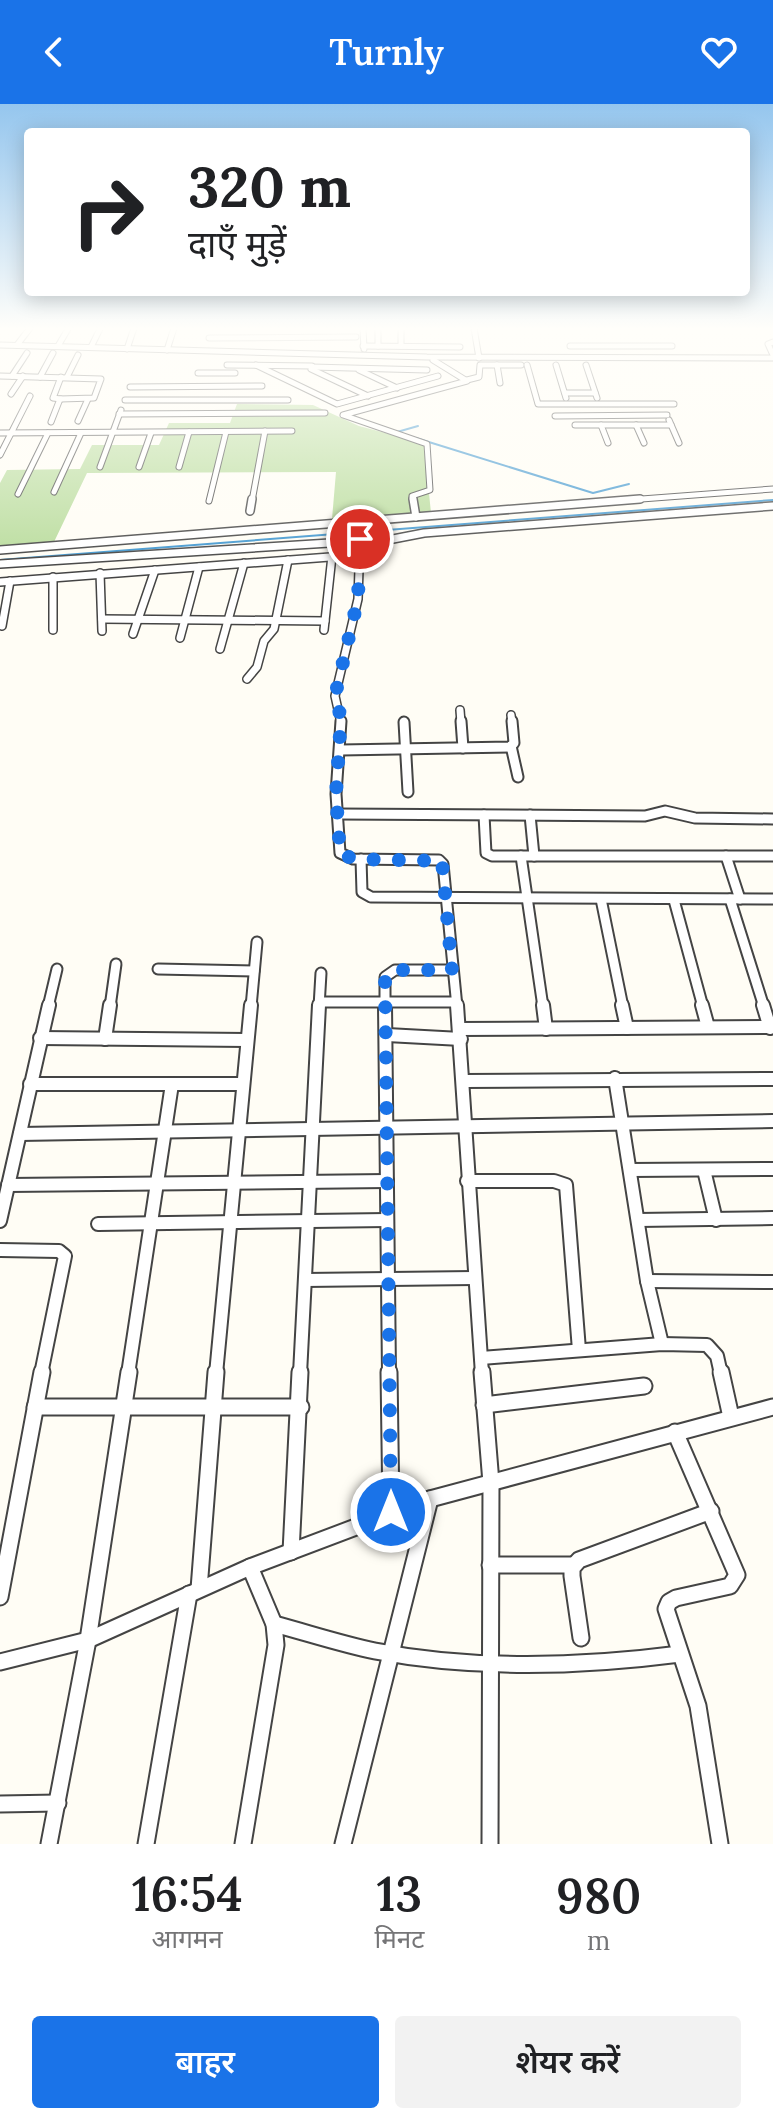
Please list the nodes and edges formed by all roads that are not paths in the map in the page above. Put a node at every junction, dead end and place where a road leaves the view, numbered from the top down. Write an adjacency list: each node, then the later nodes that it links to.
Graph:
1 (23, 409): 24 (street)
2 (57, 409): 14 (street)
3 (83, 409): 13 (street)
4 (121, 409): 9 (street)
5 (364, 409): 42 (street)
6 (569, 409): 12 (street)
7 (664, 409): 10 (street)
8 (325, 413): 9 (street)
9 (119, 414): 27 (street)
10 (667, 415): 12 (street); 18 (street)
11 (555, 416): 12 (street)
12 (571, 416)
13 (78, 421)
14 (51, 422)
15 (575, 425): 16 (street)
16 (601, 425): 17 (street); 29 (street)
17 (636, 425): 18 (street); 30 (street)
18 (671, 425): 31 (street)
19 (265, 431): 20 (street); 22 (street); 41 (street)
20 (292, 431)
21 (189, 432): 22 (street); 28 (street); 35 (street)
22 (226, 432): 39 (street)
23 (0, 433): 24 (street)
24 (11, 433): 25 (street); 32 (street)
25 (48, 433): 26 (street); 38 (street)
26 (81, 433): 27 (street); 37 (street)
27 (112, 433): 28 (street); 33 (street)
28 (151, 433): 34 (street)
29 (608, 443)
30 (644, 443)
31 (679, 443)
32 (0, 455)
33 (100, 467)
34 (139, 467)
35 (179, 467)
36 (773, 489): 42 (street)
37 (54, 492)
38 (18, 494)
39 (209, 502)
40 (773, 506): 43 (street)
41 (250, 511)
42 (416, 517): 44 (street)
43 (360, 539): 49 (street); 74 (street)
44 (0, 550)
45 (332, 556): 46 (street); 47 (street); 60 (street)
46 (343, 556)
47 (288, 560): 48 (street); 60 (street)
48 (244, 563): 50 (street); 59 (street)
49 (0, 564)
50 (199, 567): 51 (street); 57 (street)
51 (155, 570): 52 (street); 56 (street)
52 (100, 573): 53 (street); 58 (street)
53 (53, 577): 54 (street); 62 (street)
54 (10, 581): 55 (street); 61 (street)
55 (0, 582)
56 (138, 618): 57 (street); 58 (street); 64 (street)
57 (185, 618): 59 (street); 65 (street)
58 (102, 619): 63 (street)
59 (228, 619): 60 (street); 66 (street)
60 (276, 620): 67 (street)
61 (2, 626)
62 (53, 630)
63 (102, 631)
64 (133, 634)
65 (180, 638)
66 (220, 649)
67 (247, 679)
68 (460, 710): 72 (street)
69 (511, 715): 71 (street)
70 (404, 722): 73 (street)
71 (511, 746): 72 (street); 75 (street)
72 (463, 748): 73 (street)
73 (405, 749): 74 (street); 76 (street)
74 (341, 750): 77 (street)
75 (518, 777)
76 (408, 792)
77 (337, 814): 78 (street); 85 (street)
78 (484, 815): 79 (street); 81 (street)
79 (530, 815): 80 (street); 82 (street)
80 (772, 821)
81 (521, 856): 82 (street); 87 (street)
82 (534, 856): 83 (street)
83 (726, 856): 84 (street); 89 (street)
84 (773, 856)
85 (361, 859): 86 (street); 86 (street)
86 (447, 899): 87 (street); 96 (street)
87 (528, 899): 88 (street); 105 (street)
88 (601, 899): 91 (street); 103 (street)
89 (735, 899): 90 (street); 91 (street); 104 (street)
90 (773, 899)
91 (674, 900): 102 (street)
92 (257, 942): 97 (street)
93 (116, 964): 109 (street)
94 (57, 969): 108 (street)
95 (158, 969): 97 (street)
96 (452, 970): 100 (street); 101 (street)
97 (254, 971): 110 (street)
98 (321, 973): 99 (street)
99 (322, 1002): 100 (street); 121 (street)
100 (387, 1002): 101 (street); 107 (street)
101 (456, 1002): 106 (street)
102 (708, 1027): 103 (street); 104 (street)
103 (627, 1028): 105 (street)
104 (771, 1028)
105 (546, 1029): 106 (street)
106 (460, 1034): 107 (street); 113 (street)
107 (387, 1035): 120 (street)
108 (40, 1038): 109 (street); 114 (street)
109 (105, 1039): 110 (street)
110 (247, 1040): 116 (street)
111 (615, 1078): 112 (street); 113 (street); 118 (street)
112 (773, 1079)
113 (464, 1081): 119 (street)
114 (30, 1084): 115 (street); 124 (street)
115 (172, 1084): 116 (street); 123 (street)
116 (243, 1084): 122 (street)
117 (773, 1121): 118 (street)
118 (623, 1123): 119 (street); 126 (street)
119 (467, 1127): 120 (street); 131 (street)
120 (387, 1129): 121 (street); 130 (street)
121 (315, 1130): 122 (street); 129 (street)
122 (238, 1131): 123 (street); 128 (street)
123 (165, 1132): 124 (street); 132 (street)
124 (20, 1134): 133 (street)
125 (773, 1169): 127 (street)
126 (630, 1170): 127 (street); 138 (street)
127 (704, 1170): 139 (street)
128 (235, 1181): 129 (street); 132 (street); 136 (street)
129 (310, 1181): 130 (street); 135 (street)
130 (387, 1181): 137 (street)
131 (467, 1181): 144 (street); 150 (street)
132 (157, 1183): 133 (street); 141 (street)
133 (8, 1185): 140 (street)
134 (773, 1218): 139 (street)
135 (308, 1219): 136 (street); 137 (street); 146 (street)
136 (230, 1220): 141 (street); 156 (street)
137 (387, 1220): 145 (street)
138 (638, 1220): 139 (street); 147 (street)
139 (716, 1220)
140 (0, 1221)
141 (150, 1223): 142 (street); 155 (street)
142 (98, 1224)
143 (0, 1250): 154 (street)
144 (474, 1278): 145 (street); 151 (street)
145 (390, 1279): 146 (street); 164 (street)
146 (305, 1280): 157 (street)
147 (647, 1281): 148 (street); 149 (street)
148 (773, 1282)
149 (662, 1344): 150 (street); 159 (street)
150 (579, 1350): 151 (street)
151 (481, 1358): 153 (street)
152 (644, 1386): 153 (street)
153 (484, 1405): 161 (street)
154 (35, 1407): 155 (street); 170 (street)
155 (122, 1407): 156 (street); 173 (street)
156 (213, 1407): 157 (street); 169 (street)
157 (301, 1407): 165 (street)
158 (773, 1407): 159 (street)
159 (731, 1417): 160 (street)
160 (675, 1432): 161 (street); 163 (street)
161 (491, 1483): 162 (street); 166 (street)
162 (430, 1499): 164 (street); 174 (street)
163 (711, 1511): 167 (street); 175 (street)
164 (391, 1512): 165 (street)
165 (291, 1552): 168 (street)
166 (490, 1565): 167 (street); 177 (street)
167 (574, 1565): 172 (street)
168 (250, 1567): 169 (street); 171 (street)
169 (194, 1591): 173 (street); 181 (street)
170 (0, 1597)
171 (274, 1624): 174 (street); 182 (street)
172 (581, 1638)
173 (88, 1640): 176 (street); 178 (street)
174 (391, 1654): 177 (street); 183 (street)
175 (680, 1654): 177 (street); 185 (street)
176 (0, 1662)
177 (489, 1662): 184 (street)
178 (58, 1803): 179 (street); 180 (street)
179 (0, 1804)
180 (49, 1844)
181 (146, 1844)
182 (243, 1844)
183 (343, 1844)
184 (490, 1844)
185 (720, 1844)

